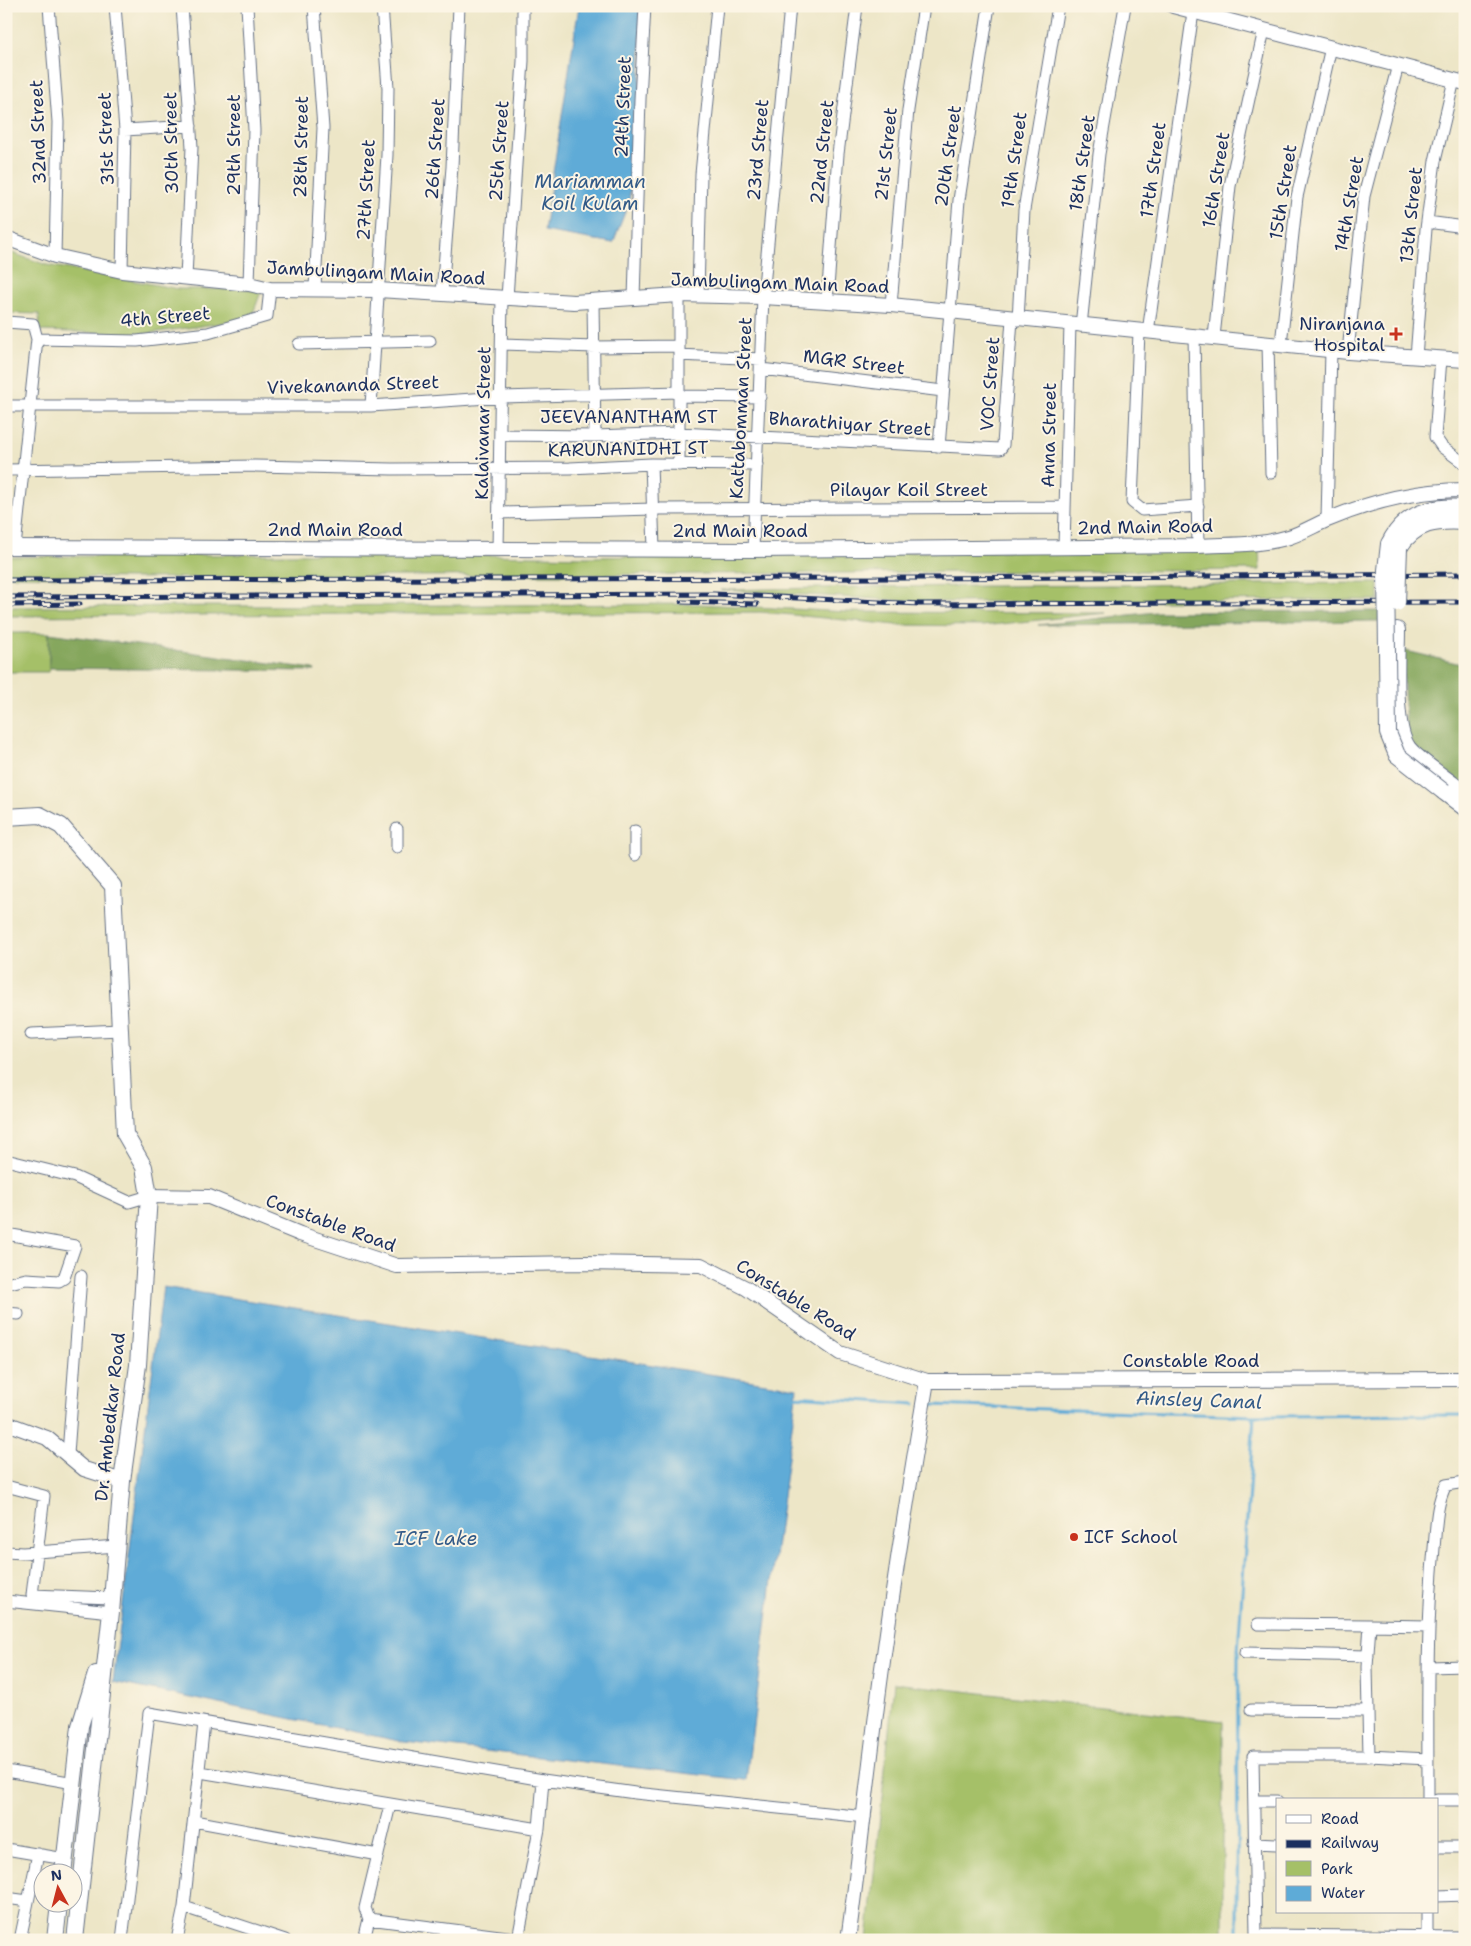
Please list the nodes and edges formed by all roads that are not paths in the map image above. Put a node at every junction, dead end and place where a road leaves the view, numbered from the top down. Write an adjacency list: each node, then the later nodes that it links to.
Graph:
1 (49, 6): 27 (street, 32nd Street)
2 (115, 6): 23 (street, 31st Street)
3 (182, 6): 22 (street, 30th Street)
4 (247, 6): 30 (street, 29th Street)
5 (314, 6): 31 (street, 28th Street)
6 (382, 6): 33 (street, 27th Street)
7 (458, 6): 34 (street, 26th Street)
8 (523, 6): 37 (street, 25th Street)
9 (646, 6): 39 (street, 24th Street)
10 (718, 6): 36 (street)
11 (790, 6): 38 (street, 23rd Street)
12 (858, 6): 40 (street, 22nd Street)
13 (924, 6): 42 (street, 21st Street)
14 (989, 6): 43 (street, 20th Street)
15 (1058, 6): 44 (street, 19th Street)
16 (1125, 6): 46 (street, 18th Street)
17 (1182, 8): 18 (street); 47 (street, 17th Street)
18 (1264, 30): 19 (street); 49 (street, 16th Street)
19 (1331, 47): 20 (street); 55 (street, 15th Street)
20 (1398, 65): 21 (street); 59 (street, 14th Street)
21 (1459, 81): 24 (street, 13th Street)
22 (191, 126): 23 (street); 29 (street, 30th Street)
23 (125, 130): 28 (street, 31st Street)
24 (1427, 222): 25 (street); 60 (street, 13th Street)
25 (1465, 227)
26 (6, 238): 27 (street, Jambulingam Main Road)
27 (55, 256): 28 (street, Jambulingam Main Road)
28 (122, 271): 29 (street, Jambulingam Main Road)
29 (186, 278): 30 (street, Jambulingam Main Road)
30 (248, 284): 32 (street, Jambulingam Main Road)
31 (315, 288): 32 (street, Jambulingam Main Road); 33 (street, Jambulingam Main Road)
32 (270, 289): 50 (street, 4th Street)
33 (378, 290): 34 (street, Jambulingam Main Road); 51 (street, 27th Street)
34 (442, 294): 37 (street, Jambulingam Main Road)
35 (679, 295): 36 (street, Jambulingam Main Road); 39 (street, Jambulingam Main Road); 58 (street)
36 (698, 295): 38 (street, Jambulingam Main Road)
37 (504, 297): 41 (street, Jambulingam Main Road); 54 (street, Kalaivanar Street)
38 (763, 297): 40 (street, Jambulingam Main Road); 63 (street, Kattabomman Street)
39 (634, 299): 41 (street, Jambulingam Main Road)
40 (827, 301): 42 (street, Jambulingam Main Road)
41 (593, 302): 56 (street)
42 (891, 305): 43 (street, Jambulingam Main Road)
43 (951, 312): 44 (street, Jambulingam Main Road); 64 (street, 20th Street)
44 (1015, 319): 46 (street, Jambulingam Main Road); 76 (street, VOC Street)
45 (6, 322): 50 (street)
46 (1076, 325): 47 (street, Jambulingam Main Road); 87 (street, Anna Street)
47 (1143, 332): 48 (street, Jambulingam Main Road); 86 (street, 17th Street)
48 (1194, 335): 49 (street, Jambulingam Main Road); 86 (street)
49 (1214, 337): 55 (street, Jambulingam Main Road)
50 (37, 339): 70 (street)
51 (375, 340): 52 (street); 53 (street); 71 (street, 27th Street)
52 (430, 341)
53 (299, 344)
54 (502, 344): 56 (street, MGR Street); 67 (street, Kalaivanar Street)
55 (1275, 344): 57 (street, Jambulingam Main Road); 84 (street, 15th Street)
56 (595, 348): 58 (street, MGR Street); 66 (street)
57 (1331, 350): 59 (street, Jambulingam Main Road); 92 (street)
58 (679, 351): 63 (street, MGR Street); 65 (street)
59 (1348, 352): 60 (street, Jambulingam Main Road)
60 (1416, 357): 61 (street, Jambulingam Main Road)
61 (1442, 358): 62 (street, Jambulingam Main Road); 78 (street)
62 (1465, 360)
63 (761, 364): 64 (street, MGR Street); 68 (street, Kattabomman Street)
64 (943, 391): 76 (street, 20th Street)
65 (679, 394): 66 (street, Vivekananda Street); 68 (street, Vivekananda Street); 72 (street)
66 (595, 395): 67 (street, Vivekananda Street); 75 (street)
67 (502, 397): 71 (street, Vivekananda Street); 73 (street, Kalaivanar Street)
68 (760, 398): 74 (street, Kattabomman Street)
69 (6, 406): 70 (street, Vivekananda Street)
70 (28, 406): 71 (street, Vivekananda Street); 83 (street)
71 (372, 406)
72 (679, 433): 74 (street, JEEVANANTHAM ST); 75 (street, JEEVANANTHAM ST); 79 (street)
73 (501, 435): 75 (street, JEEVANANTHAM ST); 81 (street, Kalaivanar Street)
74 (758, 435): 76 (street, Bharathiyar Street); 80 (street, Kattabomman Street)
75 (595, 436)
76 (939, 447)
77 (651, 464): 79 (street, KARUNANIDHI ST); 81 (street, KARUNANIDHI ST); 90 (street)
78 (1465, 464)
79 (679, 465): 80 (street, KARUNANIDHI ST)
80 (757, 466): 88 (street, Kattabomman Street)
81 (500, 467): 83 (street, KARUNANIDHI ST); 91 (street, Kalaivanar Street)
82 (6, 470): 83 (street, KARUNANIDHI ST)
83 (21, 470): 96 (street)
84 (1271, 473)
85 (1465, 490): 92 (street, 2nd Main Road)
86 (1198, 506): 94 (street)
87 (1065, 507): 88 (street, Pilayar Koil Street); 97 (street, Anna Street)
88 (754, 508): 90 (street, Pilayar Koil Street); 100 (street, Kattabomman Street)
89 (1465, 508): 95 (main road)
90 (654, 509): 91 (street, Pilayar Koil Street); 98 (street)
91 (499, 513): 99 (street, Kalaivanar Street)
92 (1327, 520): 94 (street, 2nd Main Road)
93 (1465, 522): 95 (main road)
94 (1198, 546): 97 (street, 2nd Main Road)
95 (1394, 546): 101 (main road, bridge); 102 (main road, bridge)
96 (10, 547): 99 (street, 2nd Main Road)
97 (1064, 547): 100 (street, 2nd Main Road)
98 (654, 549): 99 (street, 2nd Main Road); 100 (street, 2nd Main Road)
99 (498, 550)
100 (753, 550)
101 (1465, 794)
102 (1465, 808)
103 (6, 817): 108 (main road, Dr. Ambedkar Road)
104 (397, 829): 106 (street)
105 (635, 831): 107 (street)
106 (397, 847)
107 (635, 855)
108 (120, 1030): 109 (street); 111 (main road, Dr. Ambedkar Road)
109 (31, 1034)
110 (6, 1160): 111 (street)
111 (149, 1196): 118 (street, Constable Road); 121 (main road, Dr. Ambedkar Road)
112 (6, 1234): 114 (street)
113 (81, 1276): 120 (street)
114 (6, 1284)
115 (6, 1313): 116 (street)
116 (18, 1314)
117 (1465, 1379): 118 (street, Constable Road)
118 (928, 1381): 152 (street)
119 (6, 1423): 120 (street)
120 (68, 1454): 121 (street)
121 (122, 1481): 124 (main road, Dr. Ambedkar Road)
122 (1465, 1482): 131 (street)
123 (6, 1486): 125 (street)
124 (117, 1546): 125 (street); 128 (main road, Dr. Ambedkar Road)
125 (36, 1551): 126 (street); 128 (street)
126 (6, 1552)
127 (6, 1601): 128 (street)
128 (111, 1605): 132 (main road, Dr. Ambedkar Road)
129 (1258, 1624): 130 (street)
130 (1370, 1625): 131 (street); 134 (street)
131 (1429, 1626): 136 (street)
132 (107, 1642): 145 (main road, Dr. Ambedkar Road); 179 (main road, Dr. Ambedkar Road)
133 (1245, 1653): 134 (street)
134 (1368, 1656): 138 (street)
135 (1465, 1666): 136 (street)
136 (1429, 1667): 141 (street)
137 (1251, 1710): 138 (street)
138 (1367, 1711): 140 (street)
139 (204, 1723): 143 (street); 144 (street); 180 (street)
140 (1369, 1756): 141 (street); 149 (street)
141 (1428, 1759): 146 (street)
142 (6, 1771): 145 (street)
143 (200, 1772): 151 (street); 153 (street)
144 (543, 1780): 152 (street); 154 (street)
145 (74, 1783): 163 (main road, Dr. Ambedkar Road)
146 (1428, 1798)
147 (1438, 1800): 148 (street)
148 (1465, 1800)
149 (1254, 1801): 150 (street); 155 (street)
150 (1276, 1801)
151 (390, 1805): 154 (street); 161 (street)
152 (865, 1817): 185 (street)
153 (194, 1821): 161 (street); 168 (street)
154 (539, 1829): 176 (street)
155 (1254, 1844): 156 (street); 173 (street)
156 (1276, 1844)
157 (1438, 1847): 158 (street)
158 (1465, 1847)
159 (6, 1849): 160 (street)
160 (38, 1854): 162 (street); 167 (street)
161 (378, 1856): 171 (street)
162 (60, 1864)
163 (64, 1864)
164 (1465, 1895): 165 (street)
165 (1438, 1896)
166 (6, 1898): 167 (street)
167 (28, 1901): 177 (street)
168 (184, 1907): 181 (street); 182 (street)
169 (58, 1914): 178 (main road)
170 (1427, 1914): 174 (street)
171 (369, 1919): 172 (street); 183 (street)
172 (493, 1937): 176 (street)
173 (1256, 1937): 174 (street)
174 (1427, 1937): 175 (street)
175 (1465, 1937)
176 (518, 1939): 184 (street)
177 (21, 1940)
178 (55, 1940)
179 (75, 1940)
180 (122, 1940)
181 (177, 1940)
182 (285, 1940)
183 (364, 1940)
184 (531, 1940)
185 (848, 1940)

